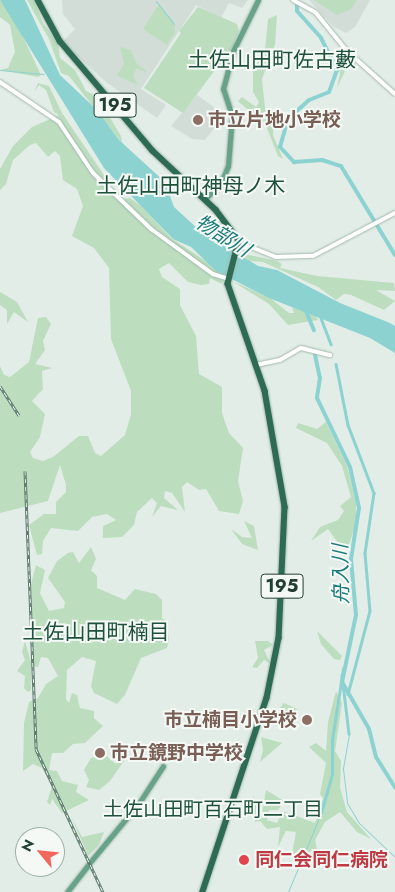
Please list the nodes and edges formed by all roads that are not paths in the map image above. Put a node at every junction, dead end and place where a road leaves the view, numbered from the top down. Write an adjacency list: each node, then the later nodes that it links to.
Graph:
1 (38, 0): 6 (highway, 195)
2 (258, 0): 6 (main road)
3 (293, 0): 5 (main road)
4 (0, 82): 9 (main road)
5 (395, 94)
6 (206, 200): 8 (highway, 195)
7 (395, 213): 8 (main road)
8 (238, 249): 9 (highway)
9 (228, 277): 11 (highway, 195)
10 (330, 355): 11 (main road)
11 (256, 365): 14 (highway, 195)
12 (164, 766): 13 (main road)
13 (67, 892)
14 (203, 892)

